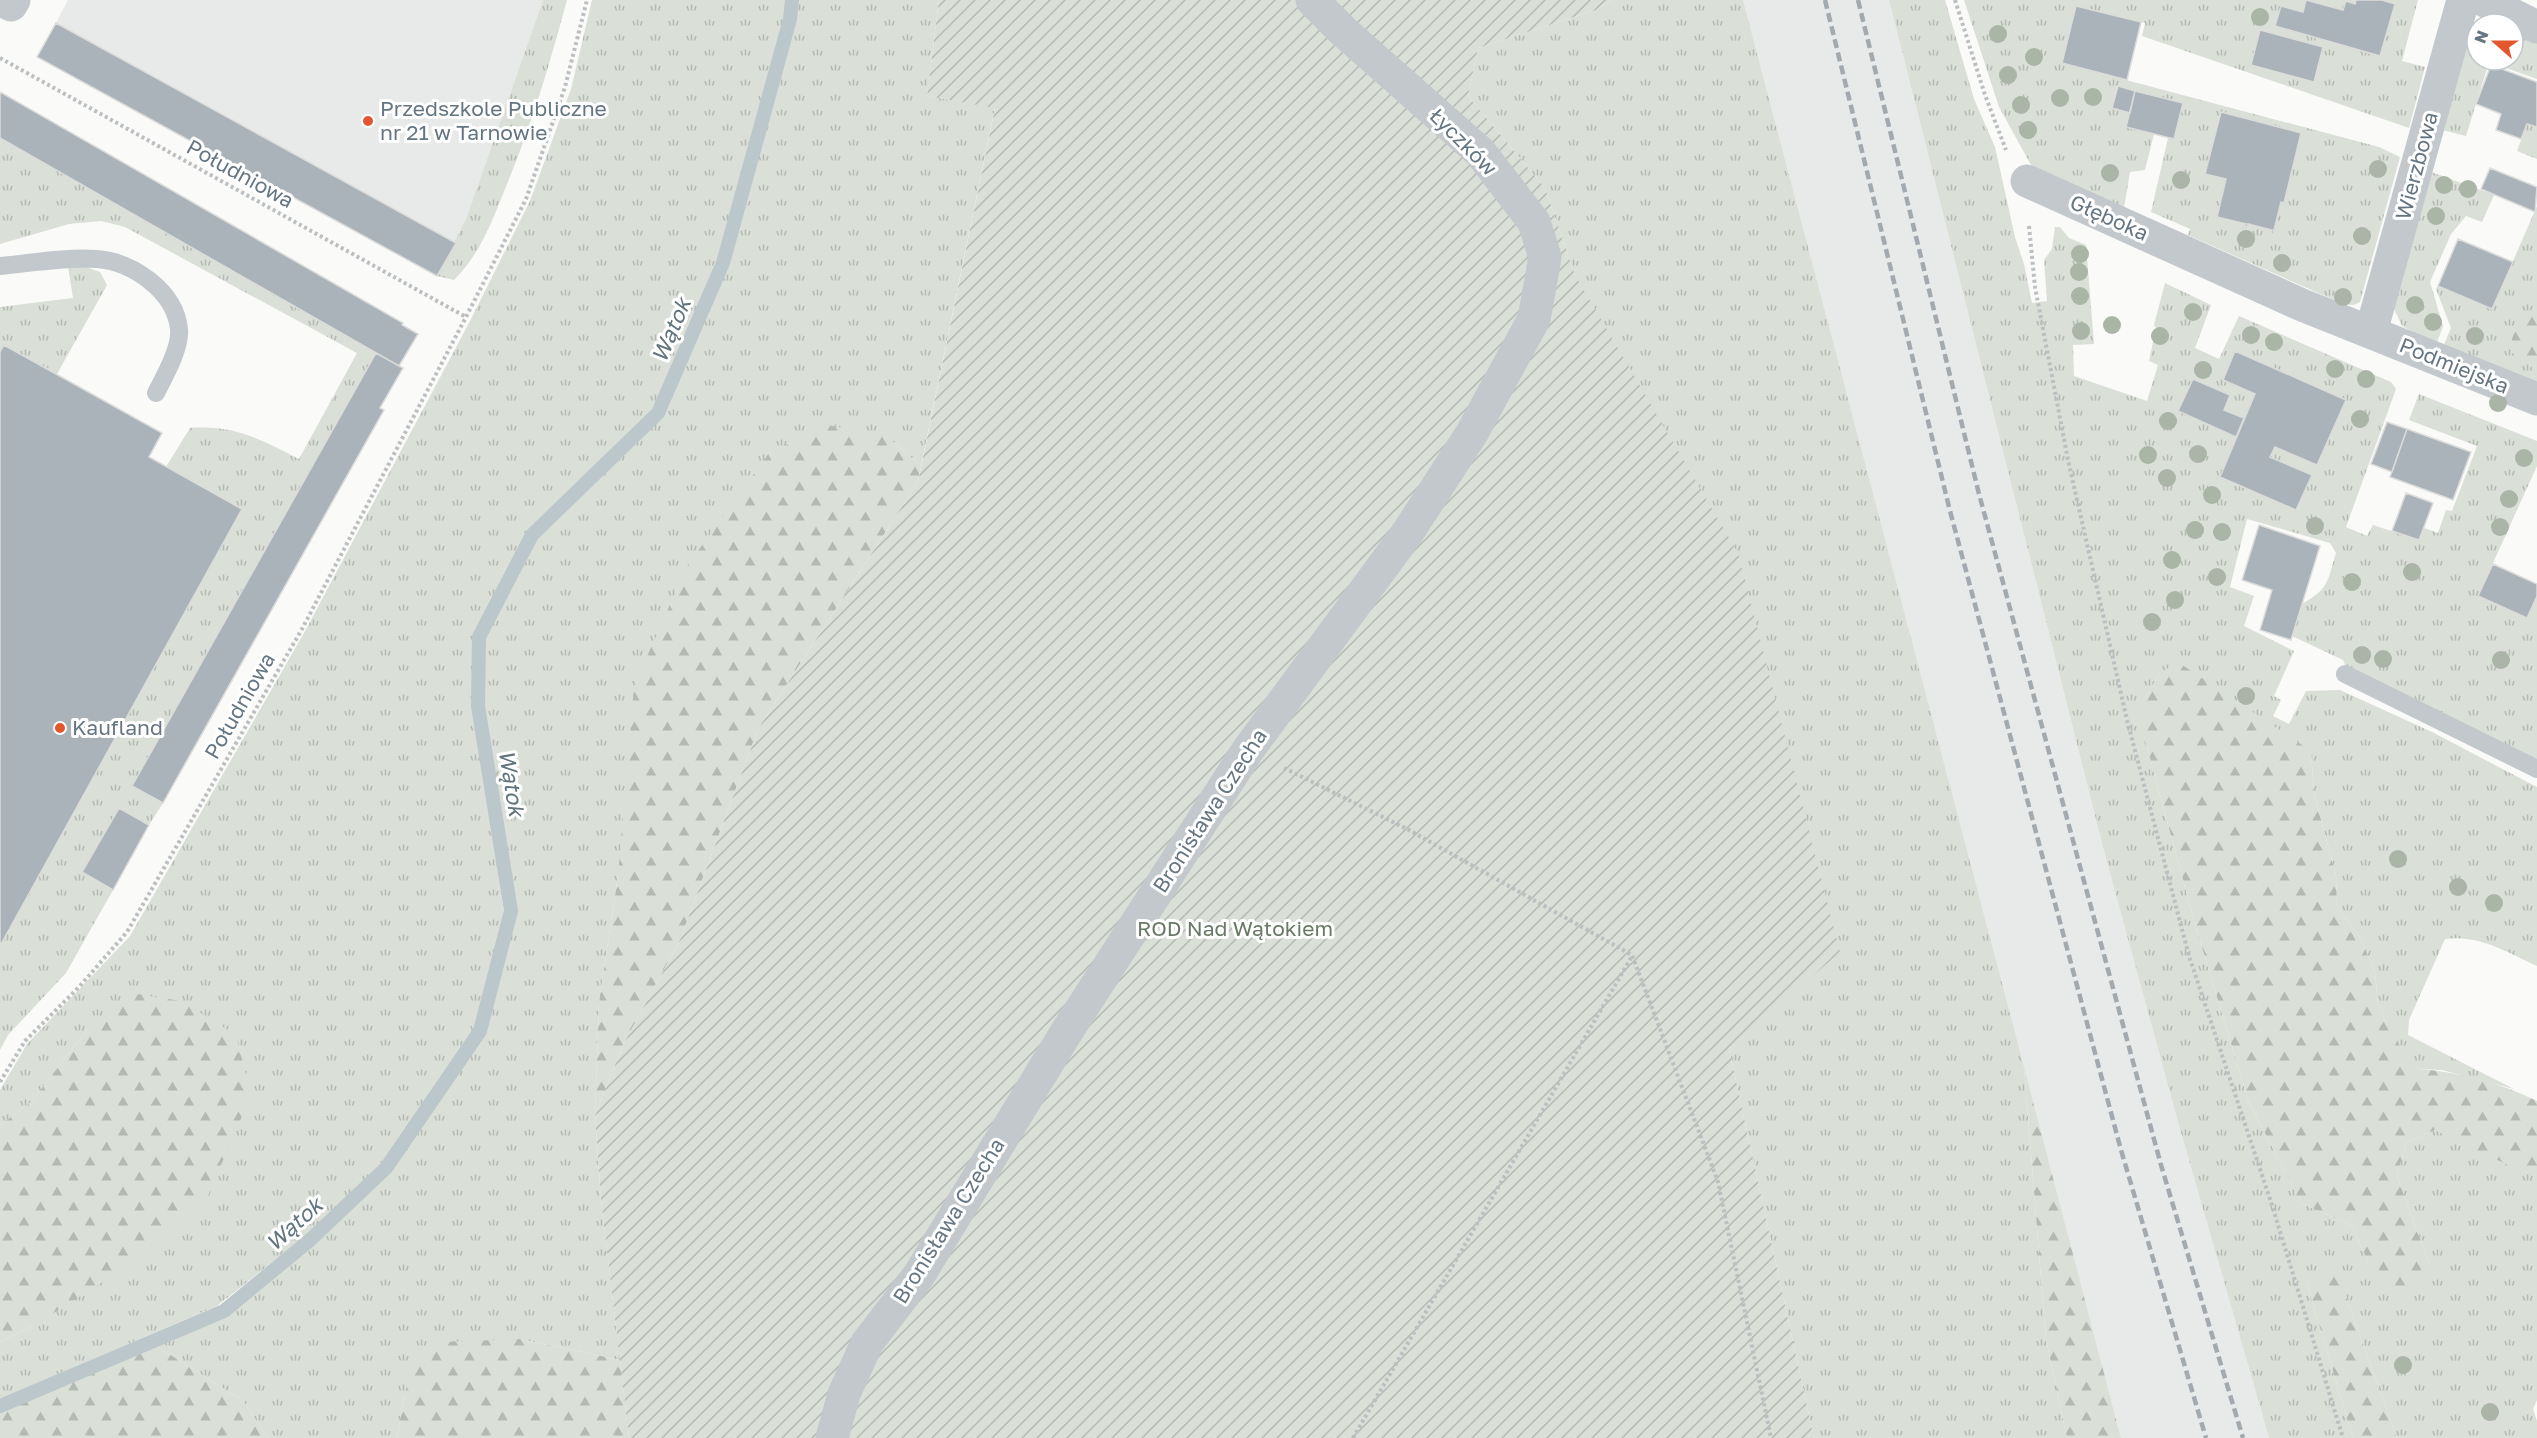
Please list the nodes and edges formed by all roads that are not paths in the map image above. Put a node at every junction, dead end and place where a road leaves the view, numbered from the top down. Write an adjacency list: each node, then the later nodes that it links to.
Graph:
1 (2, 0): 2 (street)
2 (14, 0)
3 (1312, 0): 9 (street, Łyczków)
4 (2463, 0): 10 (street, Wierzbowa)
5 (2484, 0): 6 (street)
6 (2537, 27)
7 (2027, 181): 10 (street, Głęboka)
8 (0, 267): 11 (lane)
9 (1534, 319): 15 (street, Bronisława Czecha)
10 (2372, 332): 12 (street, Podmiejska)
11 (156, 393)
12 (2537, 399)
13 (2345, 674): 14 (lane)
14 (2537, 769)
15 (832, 1438)

